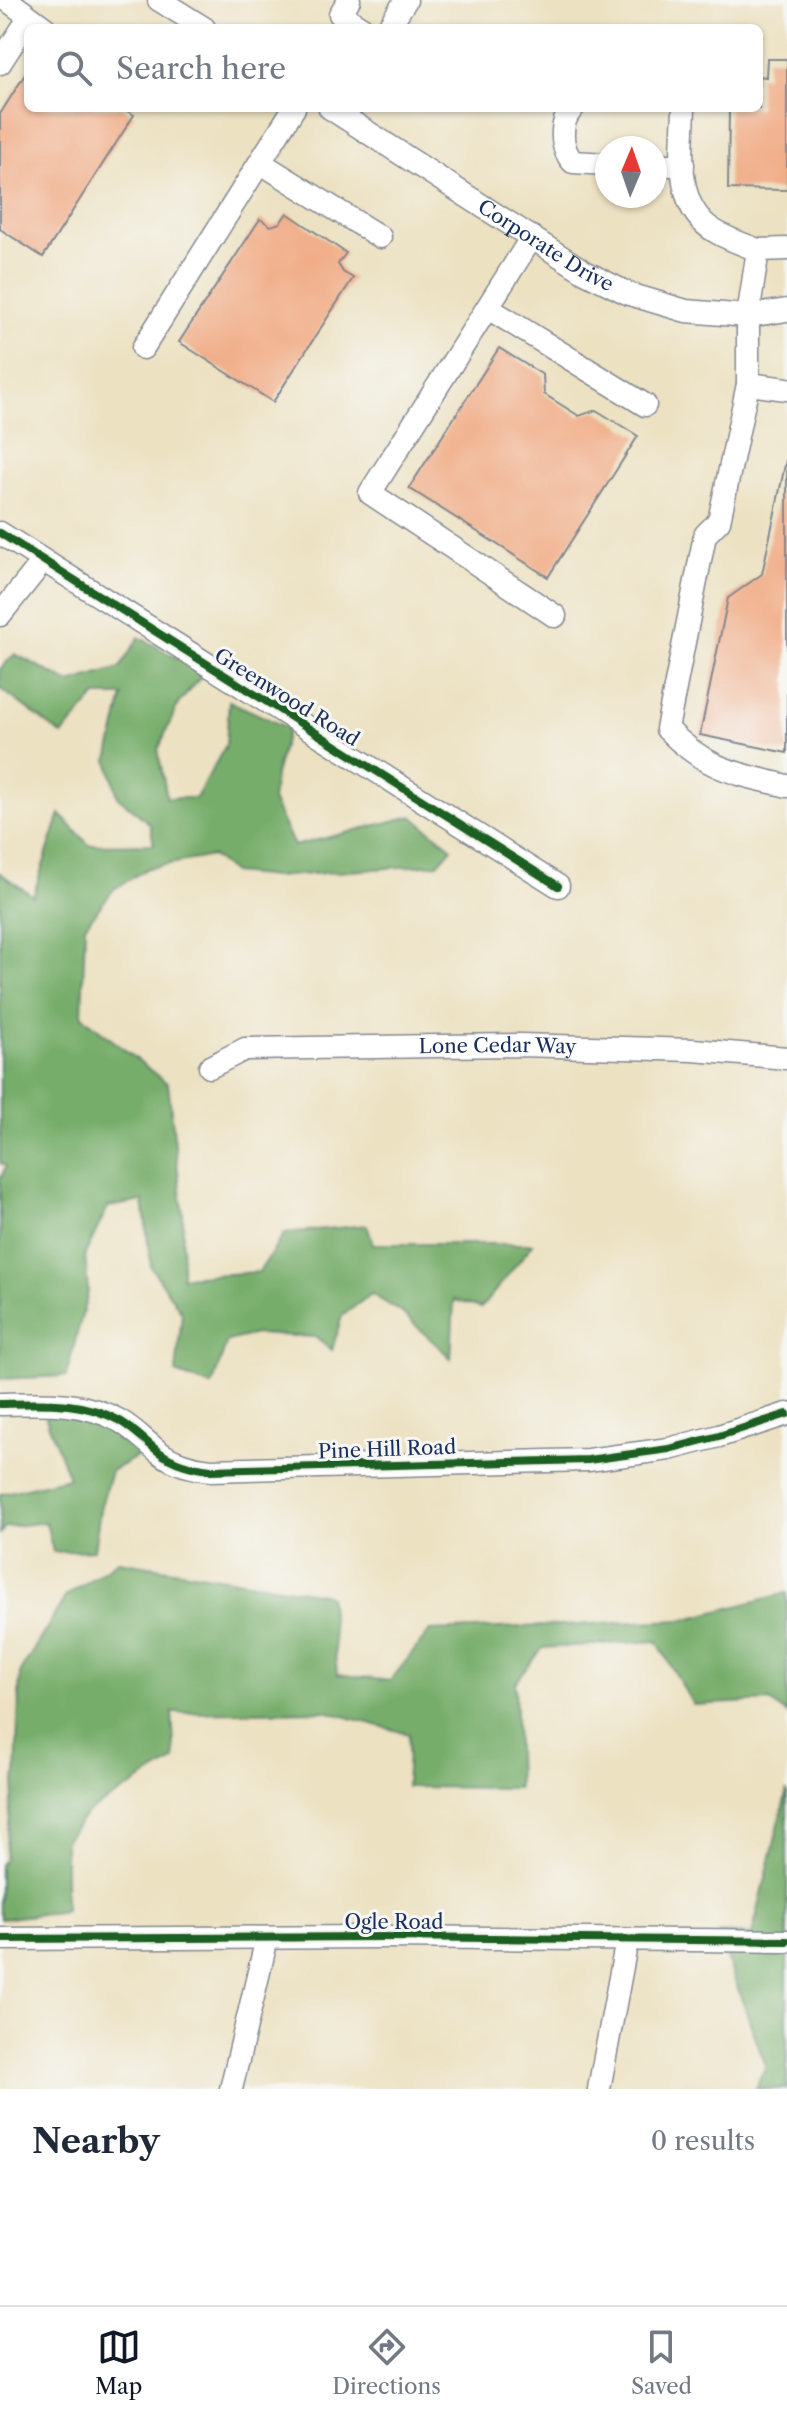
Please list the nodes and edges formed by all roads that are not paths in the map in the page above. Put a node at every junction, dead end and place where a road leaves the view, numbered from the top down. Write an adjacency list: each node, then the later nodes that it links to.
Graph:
1 (7, 0): 5 (street)
2 (159, 0): 6 (street)
3 (349, 0): 7 (street)
4 (406, 0): 8 (street)
5 (37, 23)
6 (198, 24)
7 (356, 24)
8 (391, 24)
9 (24, 37): 10 (street)
10 (0, 63)
11 (292, 112): 15 (street)
12 (339, 112): 20 (street, Corporate Drive)
13 (569, 112): 16 (street)
14 (684, 112): 18 (street)
15 (261, 163): 19 (street); 26 (street)
16 (595, 163)
17 (667, 165): 18 (street)
18 (683, 165): 22 (street)
19 (380, 237)
20 (532, 237): 23 (street); 25 (street, Corporate Drive)
21 (787, 249): 22 (street)
22 (758, 250): 25 (street)
23 (488, 308): 29 (street); 33 (street)
24 (787, 310): 25 (street, Corporate Drive)
25 (748, 316): 27 (street)
26 (143, 348)
27 (748, 384): 28 (street); 34 (street)
28 (787, 389)
29 (645, 405)
30 (0, 533): 31 (street, Greenwood Road)
31 (43, 561): 32 (street); 35 (street, Greenwood Road)
32 (0, 615)
33 (555, 616)
34 (787, 786)
35 (558, 886)
36 (787, 1058): 37 (street, Lone Cedar Way)
37 (210, 1067)
38 (0, 1404): 39 (street, Pine Hill Road)
39 (787, 1414)
40 (267, 1938): 41 (street, Ogle Road); 42 (street, Ogle Road); 44 (street)
41 (0, 1939)
42 (627, 1940): 43 (street, Ogle Road); 45 (street)
43 (787, 1941)
44 (231, 2089)
45 (599, 2089)

